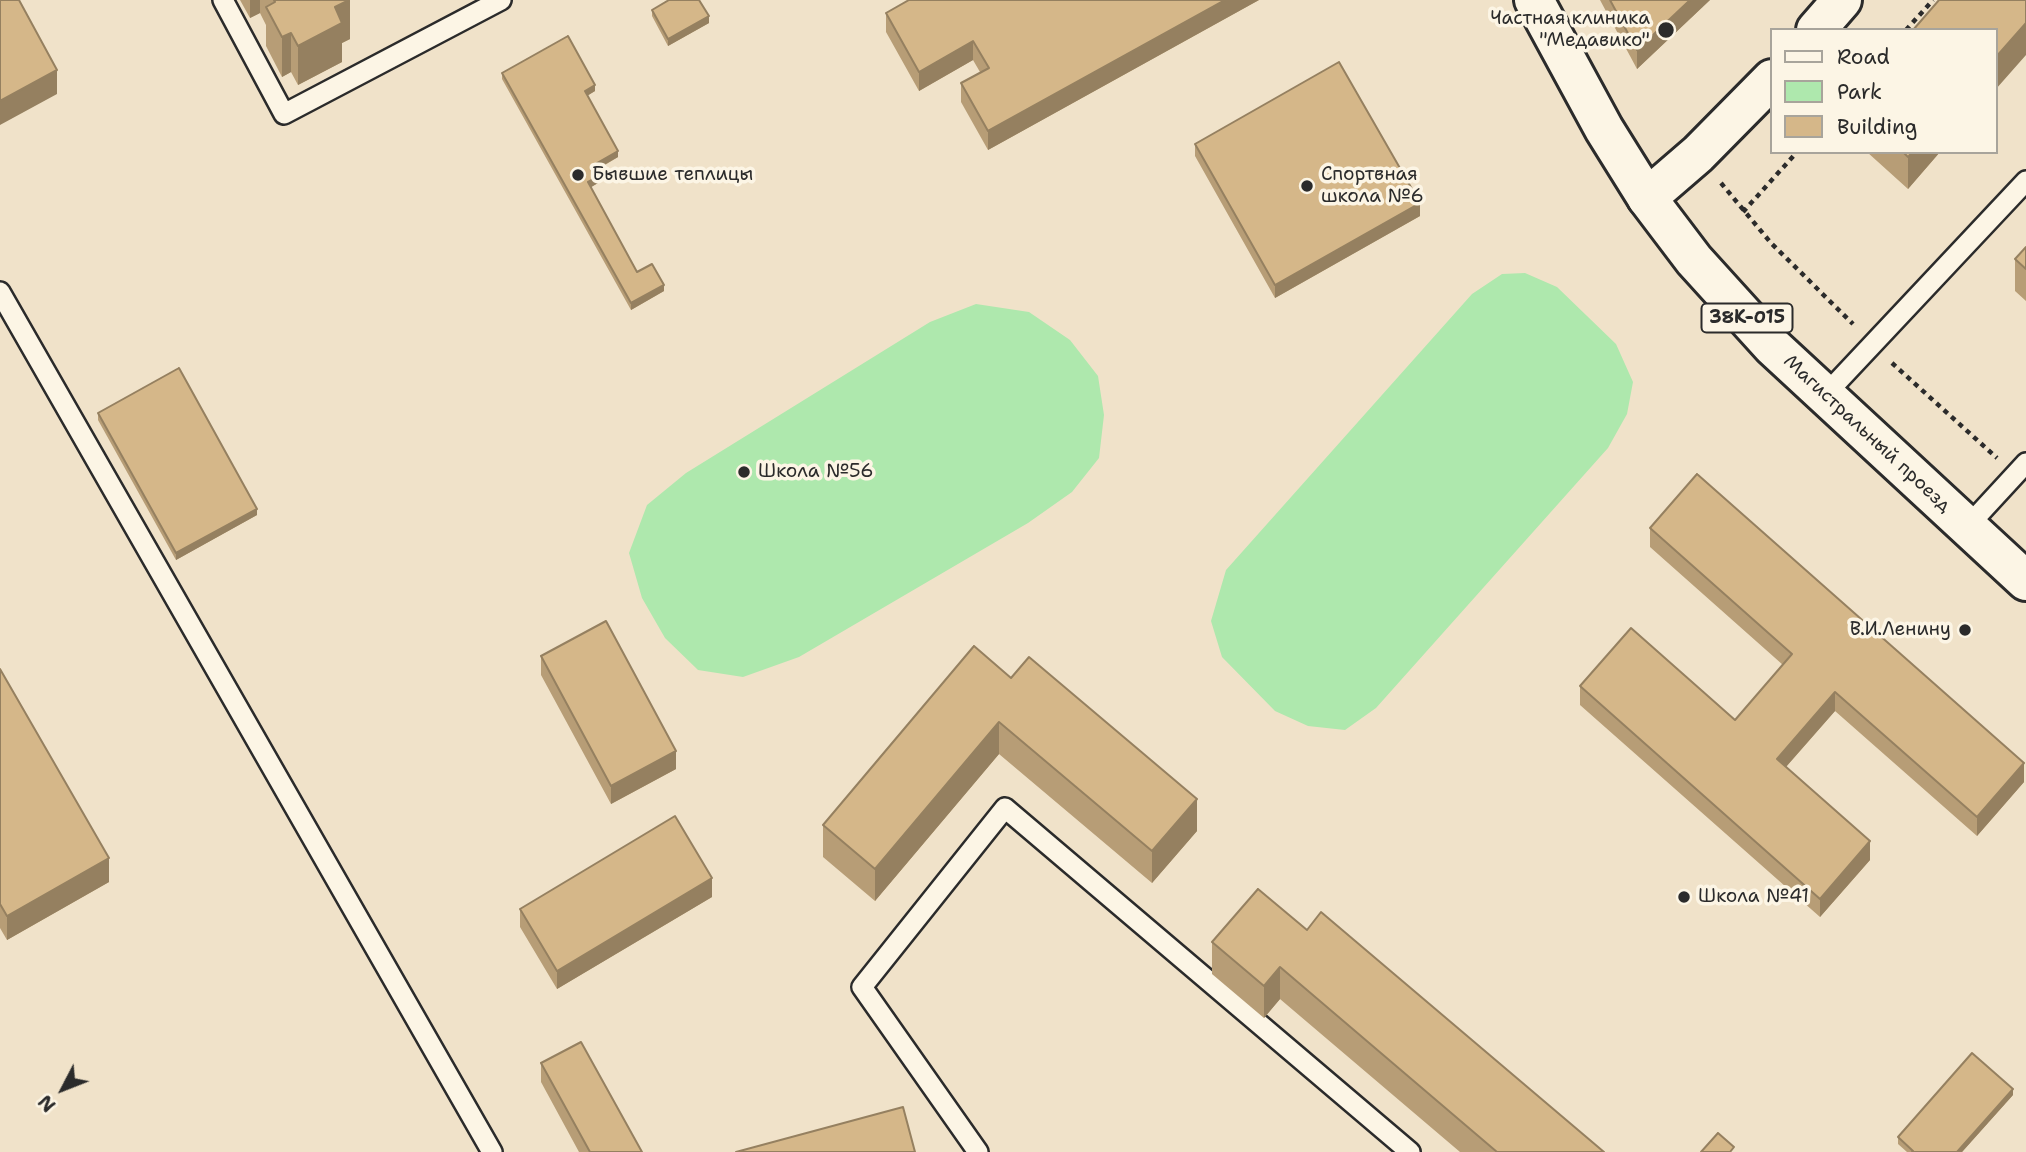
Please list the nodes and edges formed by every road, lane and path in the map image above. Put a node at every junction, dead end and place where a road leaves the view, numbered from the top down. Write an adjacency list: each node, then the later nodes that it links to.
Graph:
1 (223, 0): 2 (lane)
2 (501, 0)
3 (1534, 0): 12 (main road, Магистральный проезд / 38К-015)
4 (1842, 0): 6 (main road)
5 (1933, 0): 7 (path)
6 (1818, 28)
7 (1908, 28)
8 (1770, 81): 9 (main road)
9 (1698, 154): 12 (main road); 13 (path)
10 (1795, 154): 13 (path)
11 (2026, 181): 17 (lane)
12 (1647, 198): 17 (main road, Магистральный проезд / 38К-015)
13 (1743, 212): 15 (path)
14 (0, 292): 21 (lane)
15 (1856, 327)
16 (1885, 355): 18 (path)
17 (1825, 396): 19 (main road, Магистральный проезд / 38К-015)
18 (2021, 469): 19 (lane)
19 (1967, 527): 20 (main road, Магистральный проезд / 38К-015)
20 (2026, 581)
21 (492, 1152)
22 (978, 1152): 23 (lane)
23 (1410, 1152)

